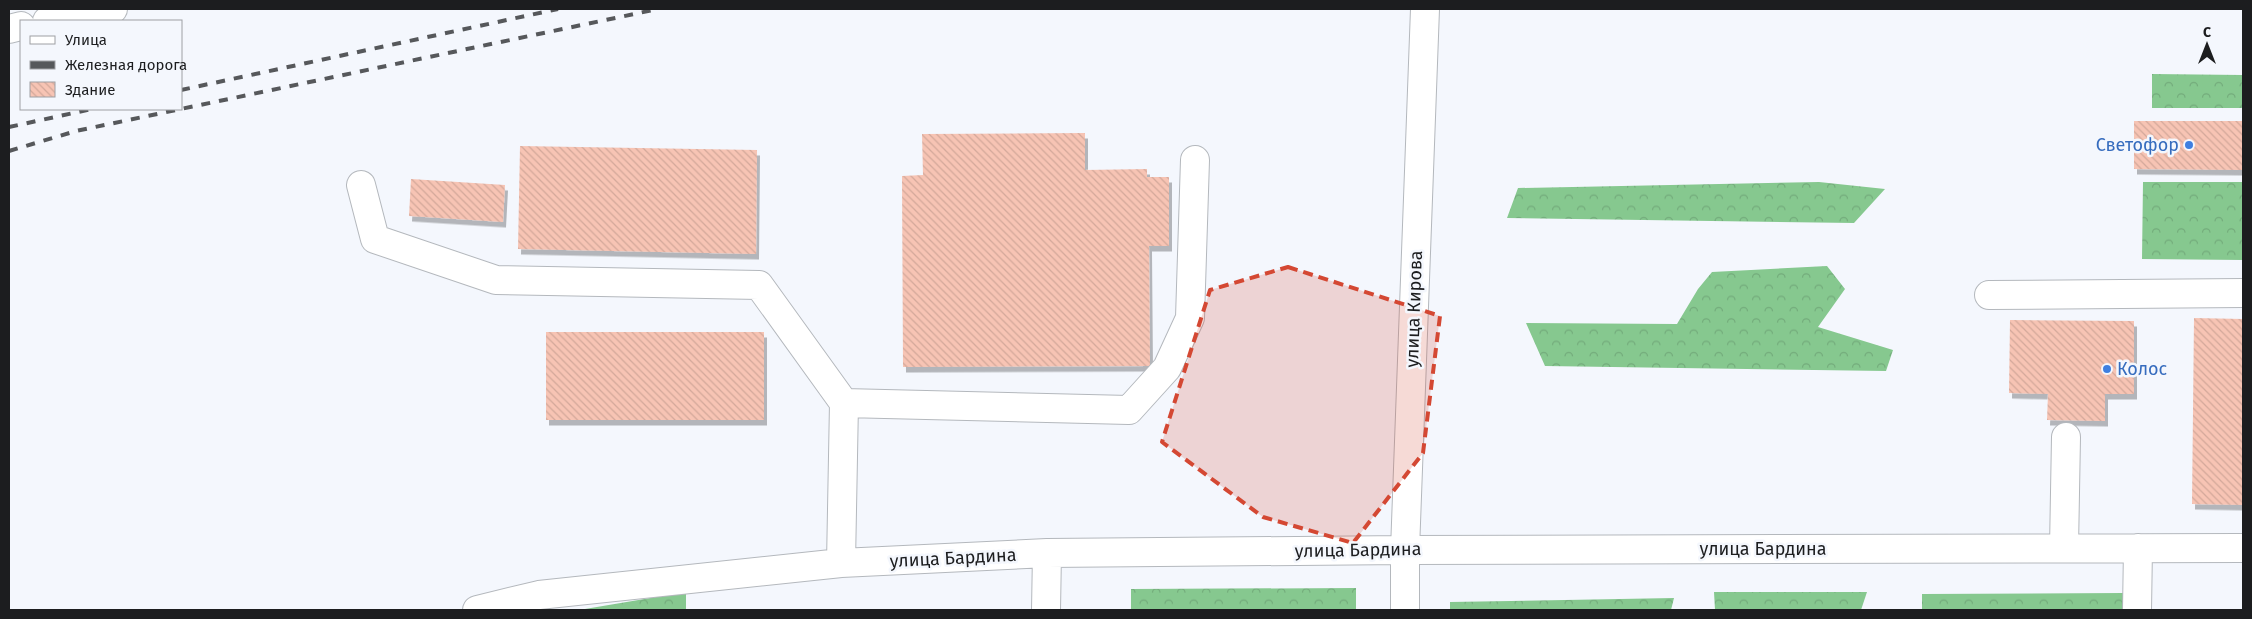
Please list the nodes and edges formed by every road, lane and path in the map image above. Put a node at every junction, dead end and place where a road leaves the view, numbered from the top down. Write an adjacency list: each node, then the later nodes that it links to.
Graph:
1 (113, 9): 3 (street)
2 (1425, 9): 13 (street, улица Кирова)
3 (53, 20)
4 (1195, 160): 8 (street)
5 (361, 185): 8 (street)
6 (2243, 293): 7 (street)
7 (1989, 295)
8 (844, 403): 15 (street)
9 (2066, 437): 10 (street)
10 (2064, 548): 11 (street, улица Бардина); 13 (street, улица Бардина)
11 (2138, 548): 12 (street, улица Бардина); 19 (street)
12 (2243, 548)
13 (1405, 550): 14 (street, улица Бардина); 18 (street, улица Кирова)
14 (1047, 553): 15 (street, улица Бардина); 17 (street)
15 (841, 563): 16 (street, улица Бардина)
16 (476, 610)
17 (1046, 610)
18 (1405, 610)
19 (2138, 610)

